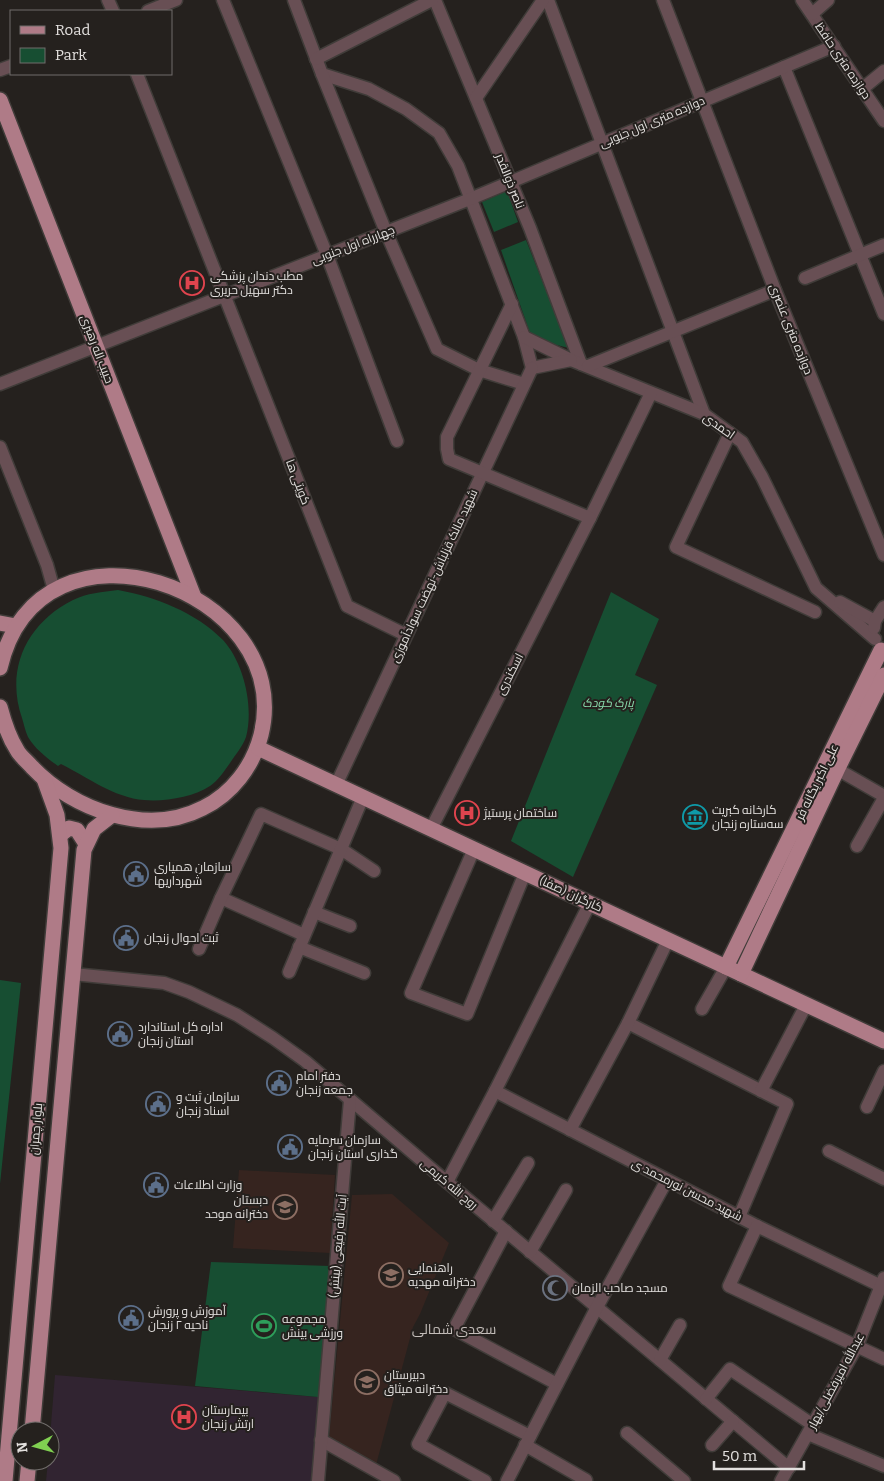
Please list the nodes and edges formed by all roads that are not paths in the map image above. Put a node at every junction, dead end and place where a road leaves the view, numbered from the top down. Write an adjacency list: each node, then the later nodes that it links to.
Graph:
1 (176, 0): 11 (street)
2 (223, 0): 29 (street)
3 (294, 0): 14 (street)
4 (432, 0): 14 (street)
5 (435, 0): 20 (street, ناصر ذوالقدر)
6 (543, 0): 20 (street)
7 (548, 0): 24 (street)
8 (663, 0): 22 (street, دوازده متری عنصری)
9 (802, 0): 12 (street, دوازده متری حافظ)
10 (828, 0): 12 (street)
11 (151, 10)
12 (812, 14): 13 (street, دوازده متری حافظ)
13 (834, 46): 15 (street, دوازده متری اول جنوبی); 19 (street, دوازده متری حافظ)
14 (316, 59): 17 (street)
15 (784, 67): 22 (street, دوازده متری اول جنوبی); 30 (street)
16 (884, 70): 19 (street)
17 (322, 74): 26 (street); 27 (street)
18 (137, 75): 33 (street, کویتی ها)
19 (862, 89): 23 (street, دوازده متری حافظ)
20 (476, 98): 25 (street, ناصر ذوالقدر)
21 (0, 100): 38 (main road, حبیب اله رهبری)
22 (702, 102): 24 (street, دوازده متری اول جنوبی); 32 (street, دوازده متری عنصری)
23 (884, 121)
24 (602, 143): 25 (street, دوازده متری اول جنوبی); 36 (street)
25 (510, 181): 26 (street, دوازده متری اول جنوبی); 39 (street, ناصر ذوالقدر)
26 (470, 199): 27 (street, چهارراه اول جنوبی); 34 (street)
27 (386, 232): 29 (street, چهارراه اول جنوبی); 41 (street)
28 (884, 245): 30 (street)
29 (327, 255): 33 (street, چهارراه اول جنوبی); 47 (street)
30 (860, 255): 31 (street); 35 (street)
31 (805, 278)
32 (775, 290): 36 (street); 51 (street, دوازده متری عنصری)
33 (225, 295): 38 (street, چهارراه اول جنوبی); 60 (street, کویتی ها)
34 (512, 304): 37 (street); 41 (street)
35 (884, 314)
36 (673, 331): 39 (street); 45 (street)
37 (524, 337): 39 (street, احمدی); 40 (street)
38 (96, 346): 42 (street, چهارراه اول جنوبی); 54 (main road, حبیب اله رهبری)
39 (580, 363): 40 (street); 44 (street, احمدی)
40 (532, 368): 43 (street, شهید مالک قزلباش-نهضت سوادآموزی)
41 (479, 370): 43 (street); 49 (street)
42 (0, 384)
43 (524, 384): 49 (street, شهید مالک قزلباش-نهضت سوادآموزی)
44 (651, 393): 45 (street, احمدی); 50 (street, اسکندری)
45 (704, 414): 46 (street, احمدی)
46 (730, 433): 52 (street, احمدی); 56 (street)
47 (397, 441)
48 (0, 447): 53 (street)
49 (482, 474): 50 (street); 60 (street, شهید مالک قزلباش-نهضت سوادآموزی)
50 (590, 518): 72 (street, اسکندری)
51 (884, 554)
52 (816, 588): 57 (street); 61 (street, احمدی)
53 (54, 590): 54 (main road); 59 (main road)
54 (194, 597): 65 (main road)
55 (884, 608): 57 (street)
56 (815, 612)
57 (875, 621): 61 (street)
58 (0, 623): 59 (main road)
59 (16, 626): 62 (main road)
60 (406, 635): 68 (street, شهید مالک قزلباش-نهضت سوادآموزی)
61 (880, 648): 66 (main road, علی اکبر یگانه فر)
62 (0, 668)
63 (884, 675): 66 (main road, علی اکبر یگانه فر)
64 (0, 707): 67 (main road)
65 (258, 748): 68 (main road, کارگران (صفا)); 71 (main road)
66 (832, 766): 70 (street); 87 (main road, علی اکبر یگانه فر); 91 (main road, علی اکبر یگانه فر)
67 (44, 779): 71 (main road); 73 (main road, بلوار چمران)
68 (336, 785): 69 (main road, کارگران (صفا))
69 (363, 797): 72 (main road, کارگران (صفا)); 76 (street)
70 (884, 797): 75 (street)
71 (112, 815): 74 (main road, بلوار چمران)
72 (431, 829): 77 (main road, کارگران (صفا))
73 (60, 835): 74 (main road); 112 (main road, بلوار چمران)
74 (86, 844): 90 (main road, بلوار چمران)
75 (857, 846)
76 (340, 849): 78 (street); 80 (street); 82 (street)
77 (474, 849): 79 (main road, کارگران (صفا)); 79 (street)
78 (374, 871)
79 (525, 873): 81 (main road, کارگران (صفا))
80 (221, 898): 85 (street); 86 (street)
81 (590, 903): 84 (main road, کارگران (صفا)); 97 (street)
82 (314, 912): 83 (street); 85 (street)
83 (350, 926)
84 (668, 940): 87 (main road, کارگران (صفا)); 94 (street)
85 (302, 941): 88 (street); 89 (street)
86 (199, 949)
87 (726, 967): 91 (main road, کارگران (صفا)); 93 (street)
88 (288, 972)
89 (364, 973)
90 (73, 974): 99 (street, روح الله کریمی); 113 (main road, بلوار چمران)
91 (741, 974): 92 (main road, کارگران (صفا))
92 (806, 1005): 95 (main road, کارگران (صفا)); 98 (street)
93 (702, 1009)
94 (628, 1023): 98 (street); 101 (street)
95 (884, 1041)
96 (884, 1071): 100 (street)
97 (495, 1091): 101 (street, شهید محسن نورمحمد ی); 106 (street)
98 (761, 1091): 108 (street)
99 (350, 1100): 106 (street, روح الله کریمی); 127 (street, آیت الله رفیعی (بینش))
100 (867, 1108)
101 (570, 1130): 105 (street, شهید محسن نورمحمد ی)
102 (829, 1150): 104 (street)
103 (528, 1163): 109 (street)
104 (884, 1179)
105 (667, 1180): 108 (street, شهید محسن نورمحمد ی); 116 (street)
106 (447, 1182): 109 (street, روح الله کریمی)
107 (566, 1190): 114 (street)
108 (739, 1217): 110 (street, شهید محسن نورمحمد ی)
109 (493, 1221): 111 (street, روح الله کریمی)
110 (757, 1226): 115 (street, شهید محسن نورمحمد ی); 118 (street)
111 (506, 1231): 114 (street, روح الله کریمی); 121 (street)
112 (27, 1237): 113 (main road); 133 (main road, بلوار چمران)
113 (49, 1238): 123 (main road, بلوار چمران)
114 (530, 1252): 116 (street, روح الله کریمی)
115 (882, 1282): 118 (street, عبدالله امیرفضلی/بهار)
116 (597, 1307): 120 (street, روح الله کریمی); 121 (street)
117 (680, 1324): 120 (street)
118 (857, 1346): 119 (street); 125 (street, عبدالله امیرفضلی/بهار)
119 (884, 1359)
120 (660, 1360): 122 (street, روح الله کریمی)
121 (557, 1384): 128 (street)
122 (706, 1399): 124 (street, روح الله کریمی); 125 (street)
123 (33, 1421)
124 (733, 1421): 129 (street); 131 (street, روح الله کریمی)
125 (811, 1429): 130 (street); 131 (street, عبدالله امیرفضلی/بهار)
126 (627, 1433): 138 (street)
127 (321, 1440): 134 (street, آیت الله رفیعی (بینش)); 135 (street)
128 (528, 1440): 132 (street); 136 (street); 137 (street)
129 (712, 1445)
130 (884, 1466)
131 (786, 1476)
132 (586, 1480)
133 (5, 1481)
134 (318, 1481)
135 (394, 1481)
136 (485, 1481)
137 (507, 1481)
138 (684, 1481)

